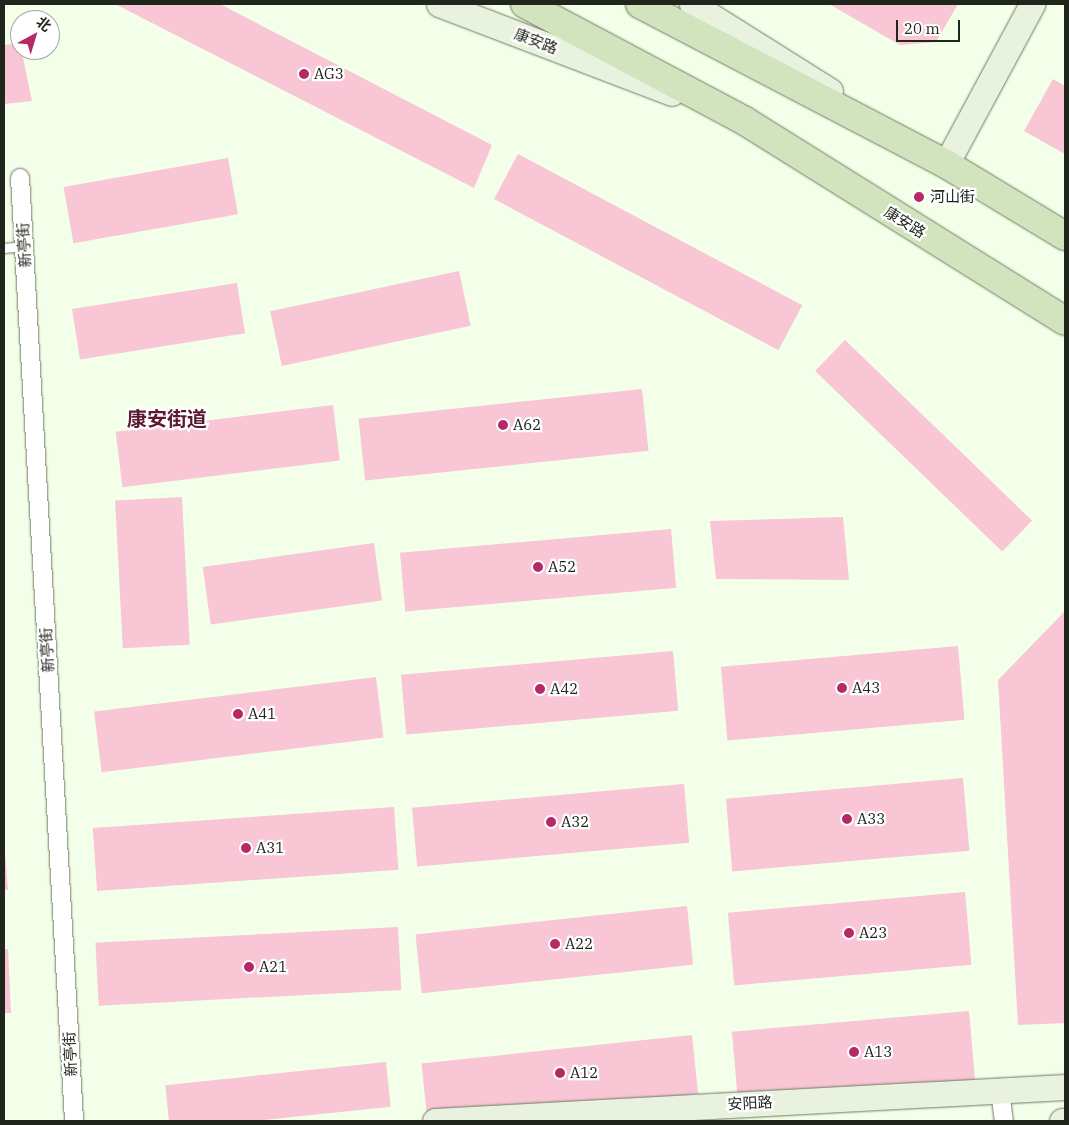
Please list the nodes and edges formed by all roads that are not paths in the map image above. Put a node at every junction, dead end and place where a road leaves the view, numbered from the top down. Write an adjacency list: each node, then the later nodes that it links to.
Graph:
1 (439, 4): 6 (main road, 康安路)
2 (525, 4): 6 (main road, 康安路)
3 (640, 4): 7 (main road)
4 (692, 4): 7 (main road)
5 (1032, 4): 7 (main road)
6 (745, 121): 14 (main road, 康安路)
7 (946, 164): 9 (main road)
8 (20, 178): 12 (street, 新亭街)
9 (1023, 211): 10 (main road); 11 (main road)
10 (1065, 236)
11 (1065, 241)
12 (24, 246): 13 (lane); 18 (street, 新亭街)
13 (4, 248)
14 (1065, 321)
15 (1065, 1087): 16 (main road, 安阳路)
16 (1000, 1090): 17 (main road, 安阳路); 20 (street)
17 (543, 1118): 19 (main road, 安阳路)
18 (74, 1121)
19 (435, 1121)
20 (1004, 1121)

